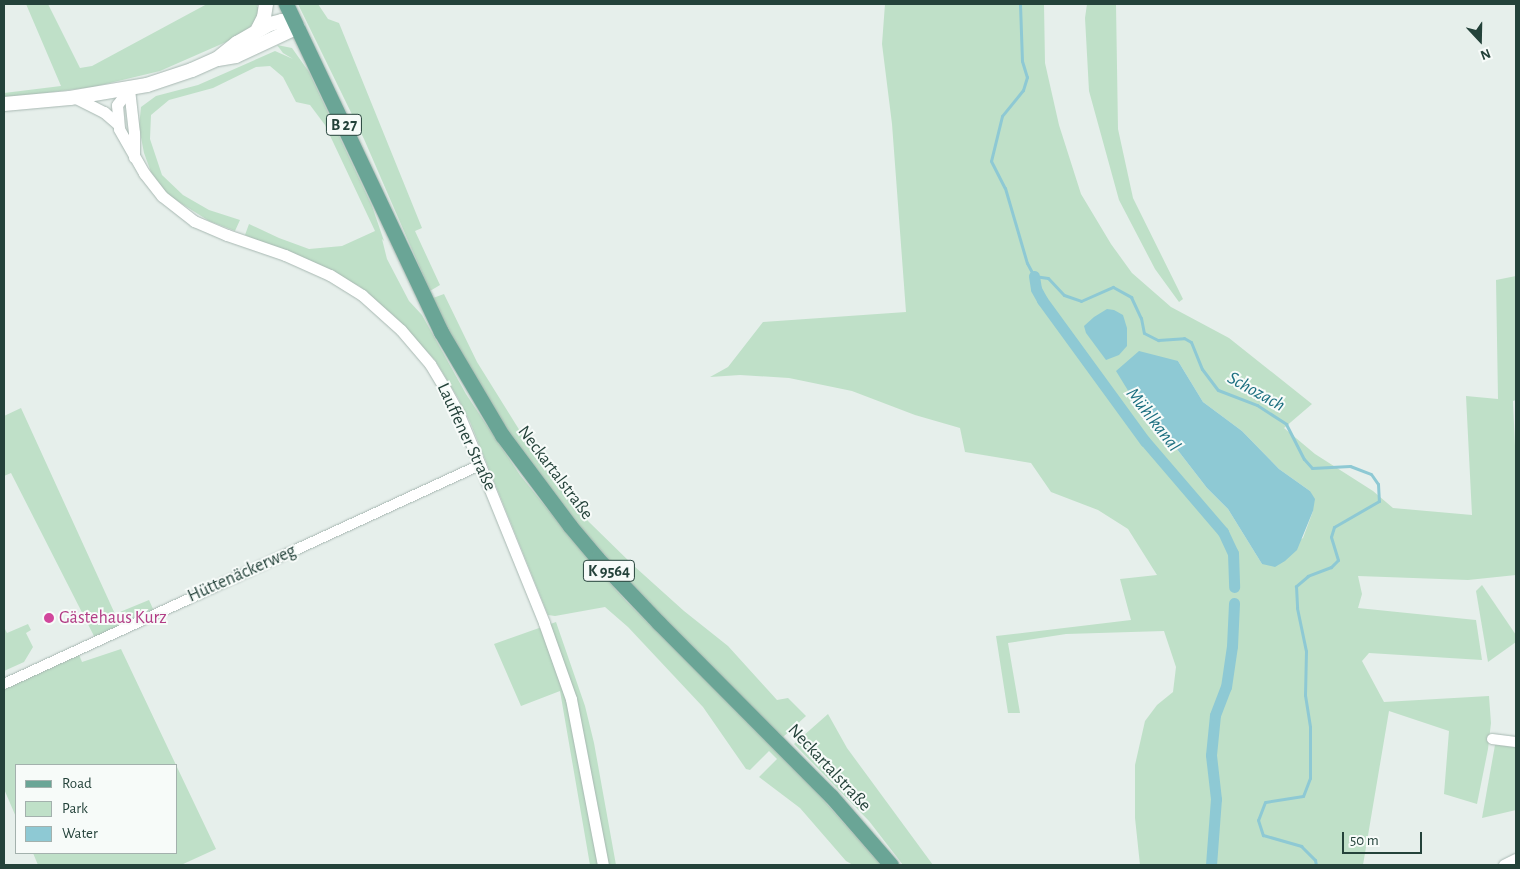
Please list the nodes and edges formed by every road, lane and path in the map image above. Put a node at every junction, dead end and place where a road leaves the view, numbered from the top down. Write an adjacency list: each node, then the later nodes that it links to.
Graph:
1 (266, 4): 4 (main road)
2 (286, 4): 3 (main road, B 27)
3 (298, 27): 4 (main road); 5 (main road); 11 (main road, Neckartalstraße / B 27)
4 (258, 29): 5 (main road)
5 (217, 59): 6 (main road)
6 (129, 89): 7 (main road); 9 (street, Lauffener Straße); 10 (street)
7 (74, 97): 8 (main road); 9 (street)
8 (4, 104)
9 (118, 124): 10 (street, Lauffener Straße)
10 (134, 157): 12 (street, Lauffener Straße)
11 (467, 379): 18 (main road, Neckartalstraße / K 9564)
12 (480, 465): 13 (street, Hüttenäckerweg); 17 (street, Lauffener Straße)
13 (4, 684)
14 (1492, 739): 15 (street)
15 (1516, 742)
16 (1516, 859): 19 (street)
17 (603, 865)
18 (891, 865)
19 (1504, 865)

